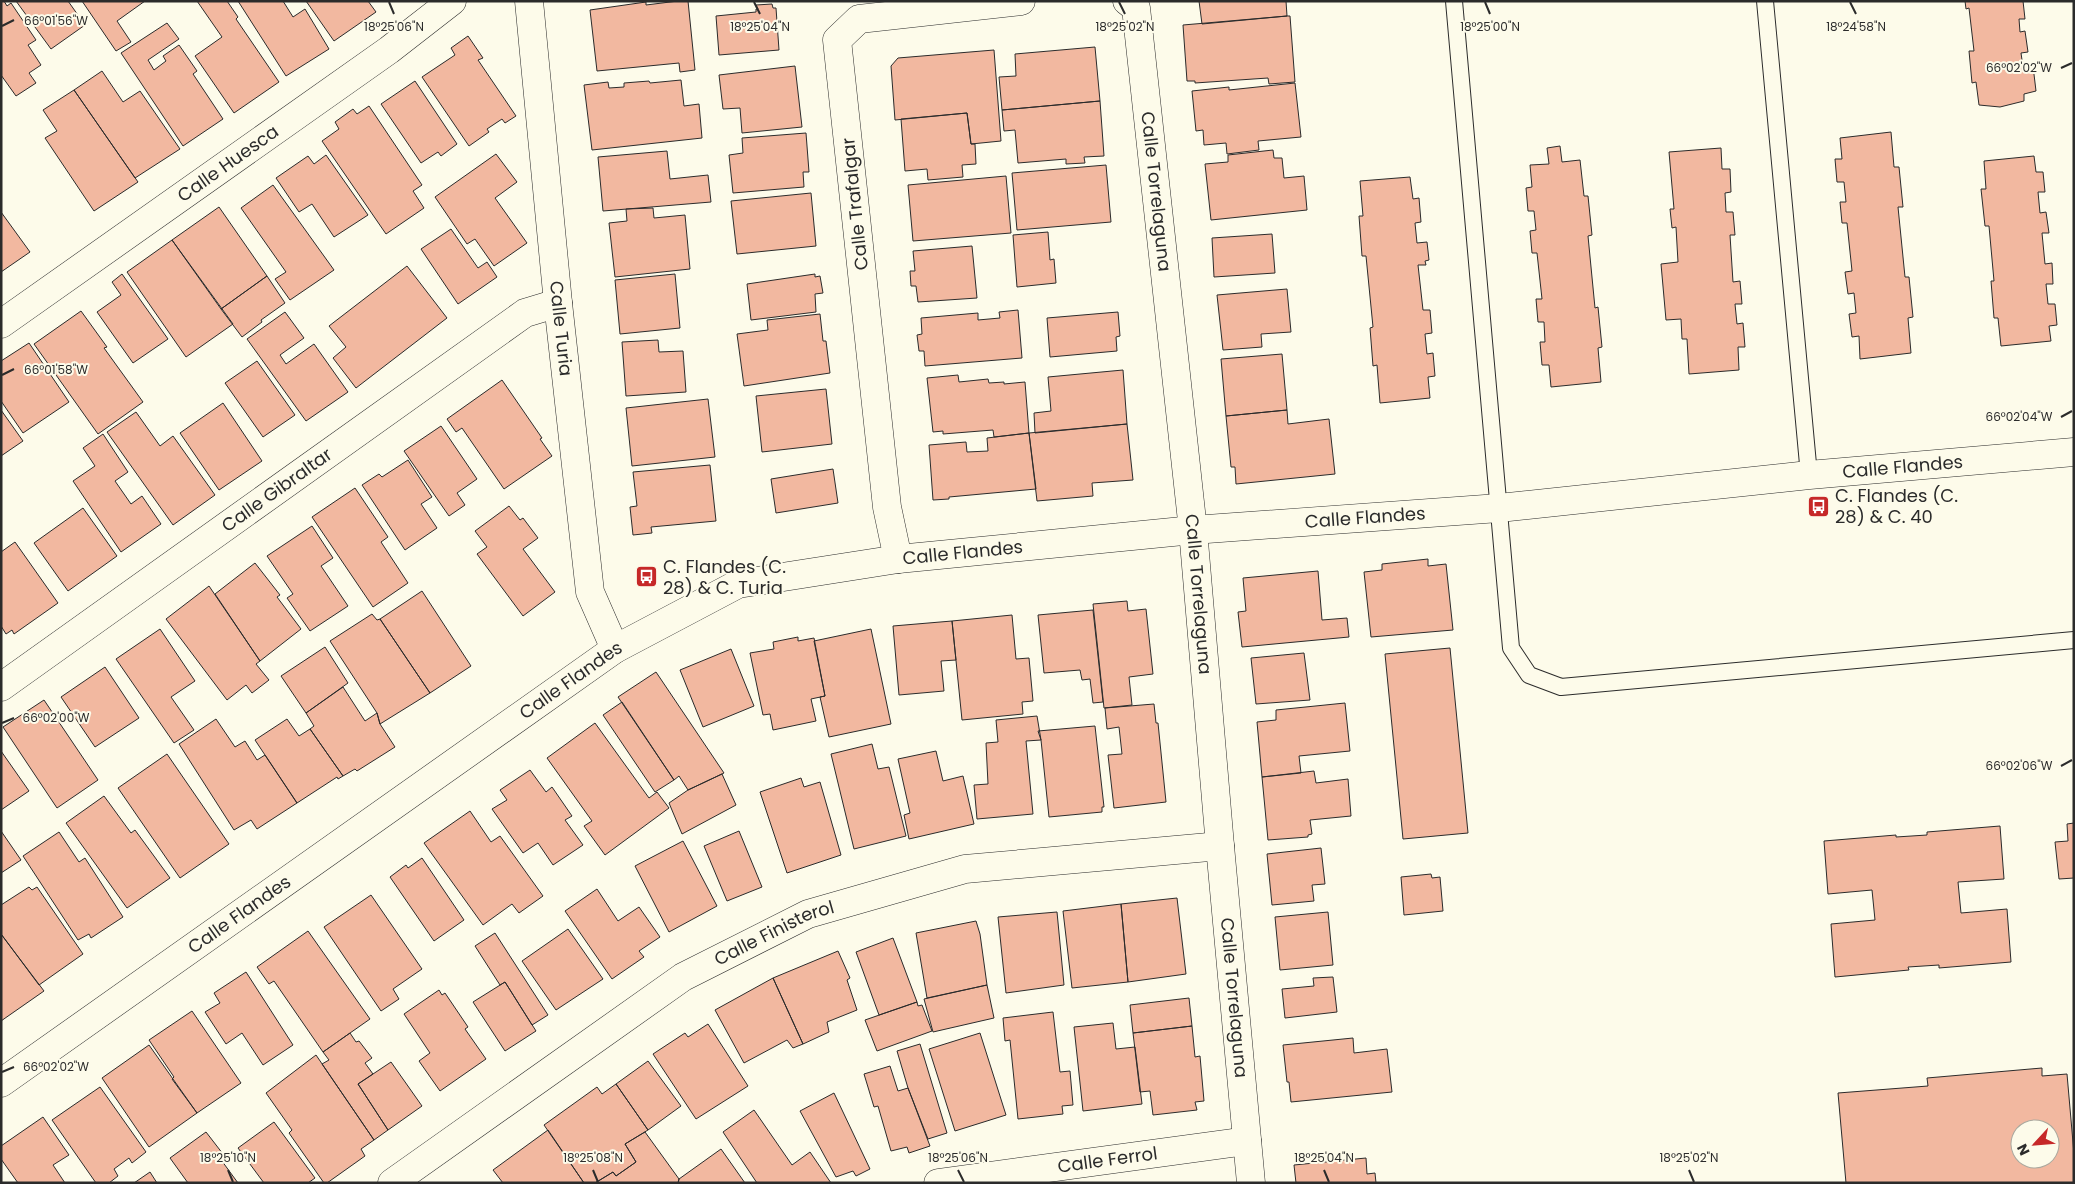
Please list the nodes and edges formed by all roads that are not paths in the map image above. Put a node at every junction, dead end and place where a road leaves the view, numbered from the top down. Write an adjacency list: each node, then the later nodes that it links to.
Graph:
1 (452, 1): 8 (street, Calle Huesca)
2 (529, 1): 7 (street, Calle Turia)
3 (1021, 1): 13 (street, Calle Trafalgar)
4 (1454, 1): 11 (lane)
5 (1765, 1): 10 (lane)
6 (1131, 4): 12 (street, Calle Torrelaguna)
7 (558, 304): 15 (street, Calle Turia); 16 (street, Calle Gibraltar)
8 (1, 324)
9 (2074, 452): 10 (street, Calle Flandes)
10 (1809, 475): 11 (street, Calle Flandes)
11 (1499, 508): 12 (street, Calle Flandes); 14 (lane)
12 (1193, 530): 13 (street, Calle Flandes); 17 (street, Calle Torrelaguna)
13 (898, 559): 15 (street, Calle Flandes)
14 (2074, 640)
15 (615, 649): 18 (street, Calle Flandes)
16 (1, 687)
17 (1220, 846): 19 (street, Calle Torrelaguna); 20 (street, Calle Finisterol)
18 (1, 1082)
19 (1247, 1141): 21 (street, Calle Ferrol); 22 (street, Calle Torrelaguna)
20 (392, 1183)
21 (938, 1183)
22 (1251, 1183)

